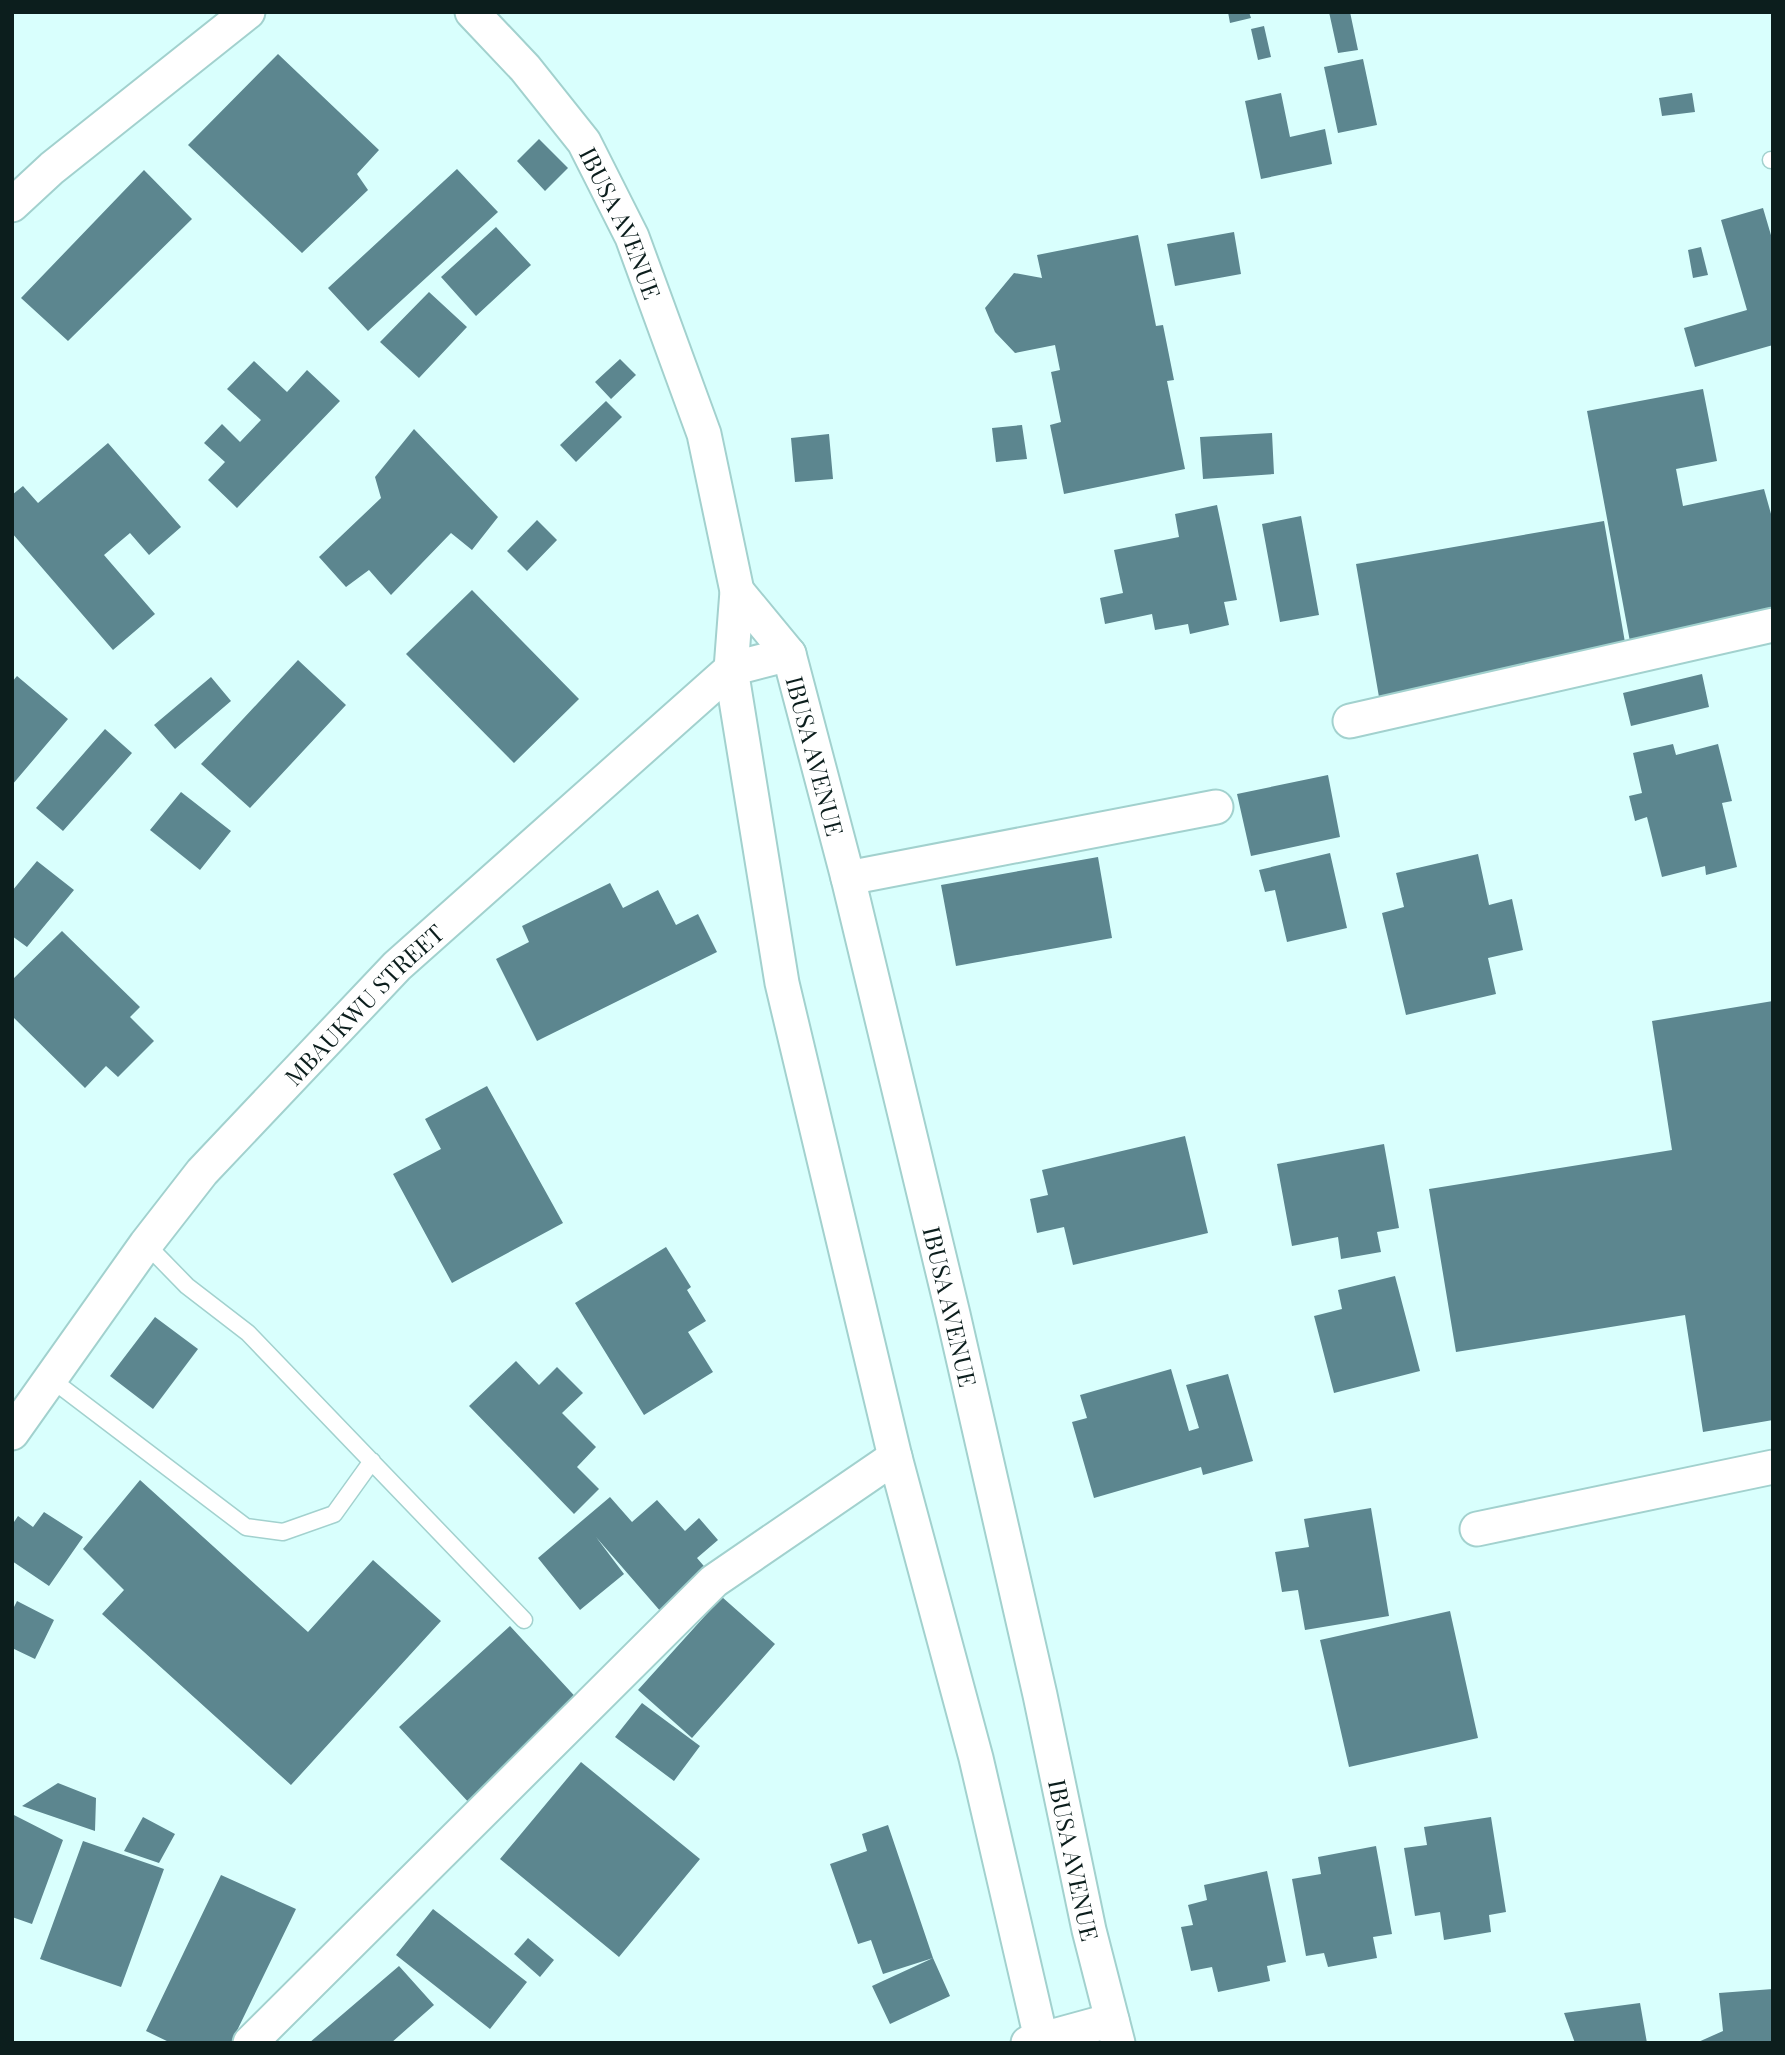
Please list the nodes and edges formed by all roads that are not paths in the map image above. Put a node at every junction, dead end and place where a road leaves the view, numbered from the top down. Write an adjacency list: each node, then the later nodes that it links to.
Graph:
1 (248, 12): 3 (street)
2 (472, 12): 4 (street, IBUSA AVENUE)
3 (12, 205)
4 (737, 591): 6 (street, IBUSA AVENUE); 7 (street, IBUSA AVENUE)
5 (1773, 625): 8 (street)
6 (789, 654): 7 (street, MBAUKWU STREET); 10 (street, IBUSA AVENUE)
7 (731, 670): 11 (street, MBAUKWU STREET); 14 (street, IBUSA AVENUE)
8 (1350, 721)
9 (1216, 807): 10 (street)
10 (848, 878): 19 (street, IBUSA AVENUE)
11 (146, 1244): 12 (street, MBAUKWU STREET); 15 (lane)
12 (51, 1379): 13 (street, MBAUKWU STREET); 15 (lane)
13 (12, 1433)
14 (895, 1457): 20 (street, IBUSA AVENUE); 21 (street)
15 (372, 1461): 18 (lane)
16 (1773, 1467): 17 (street)
17 (1477, 1529)
18 (524, 1620)
19 (1115, 2032): 20 (street)
20 (1037, 2041)
21 (250, 2043)

